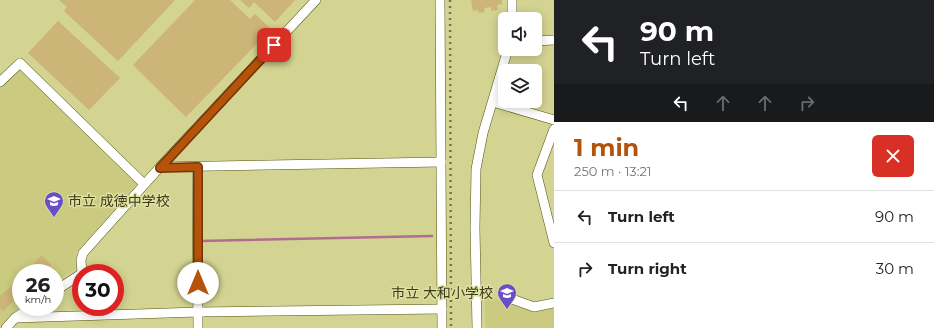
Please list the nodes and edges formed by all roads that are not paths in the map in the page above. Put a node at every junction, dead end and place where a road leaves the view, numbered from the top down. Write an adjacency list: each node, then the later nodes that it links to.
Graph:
1 (316, 0): 14 (street)
2 (440, 0): 12 (street)
3 (512, 0): 4 (street)
4 (512, 12)
5 (554, 40): 6 (street)
6 (542, 41)
7 (506, 56): 9 (street)
8 (0, 82): 15 (street)
9 (493, 102): 10 (street); 27 (street)
10 (554, 120)
11 (554, 129): 16 (street)
12 (441, 162): 13 (street); 20 (street)
13 (198, 167): 14 (street); 21 (street)
14 (160, 168): 15 (street)
15 (144, 184): 17 (street)
16 (554, 243)
17 (81, 264)
18 (512, 299): 19 (street)
19 (554, 303)
20 (442, 309): 21 (street); 26 (street)
21 (198, 312): 23 (street); 25 (street)
22 (18, 316): 23 (street)
23 (15, 318): 24 (street)
24 (6, 328)
25 (198, 328)
26 (442, 328)
27 (477, 328)

